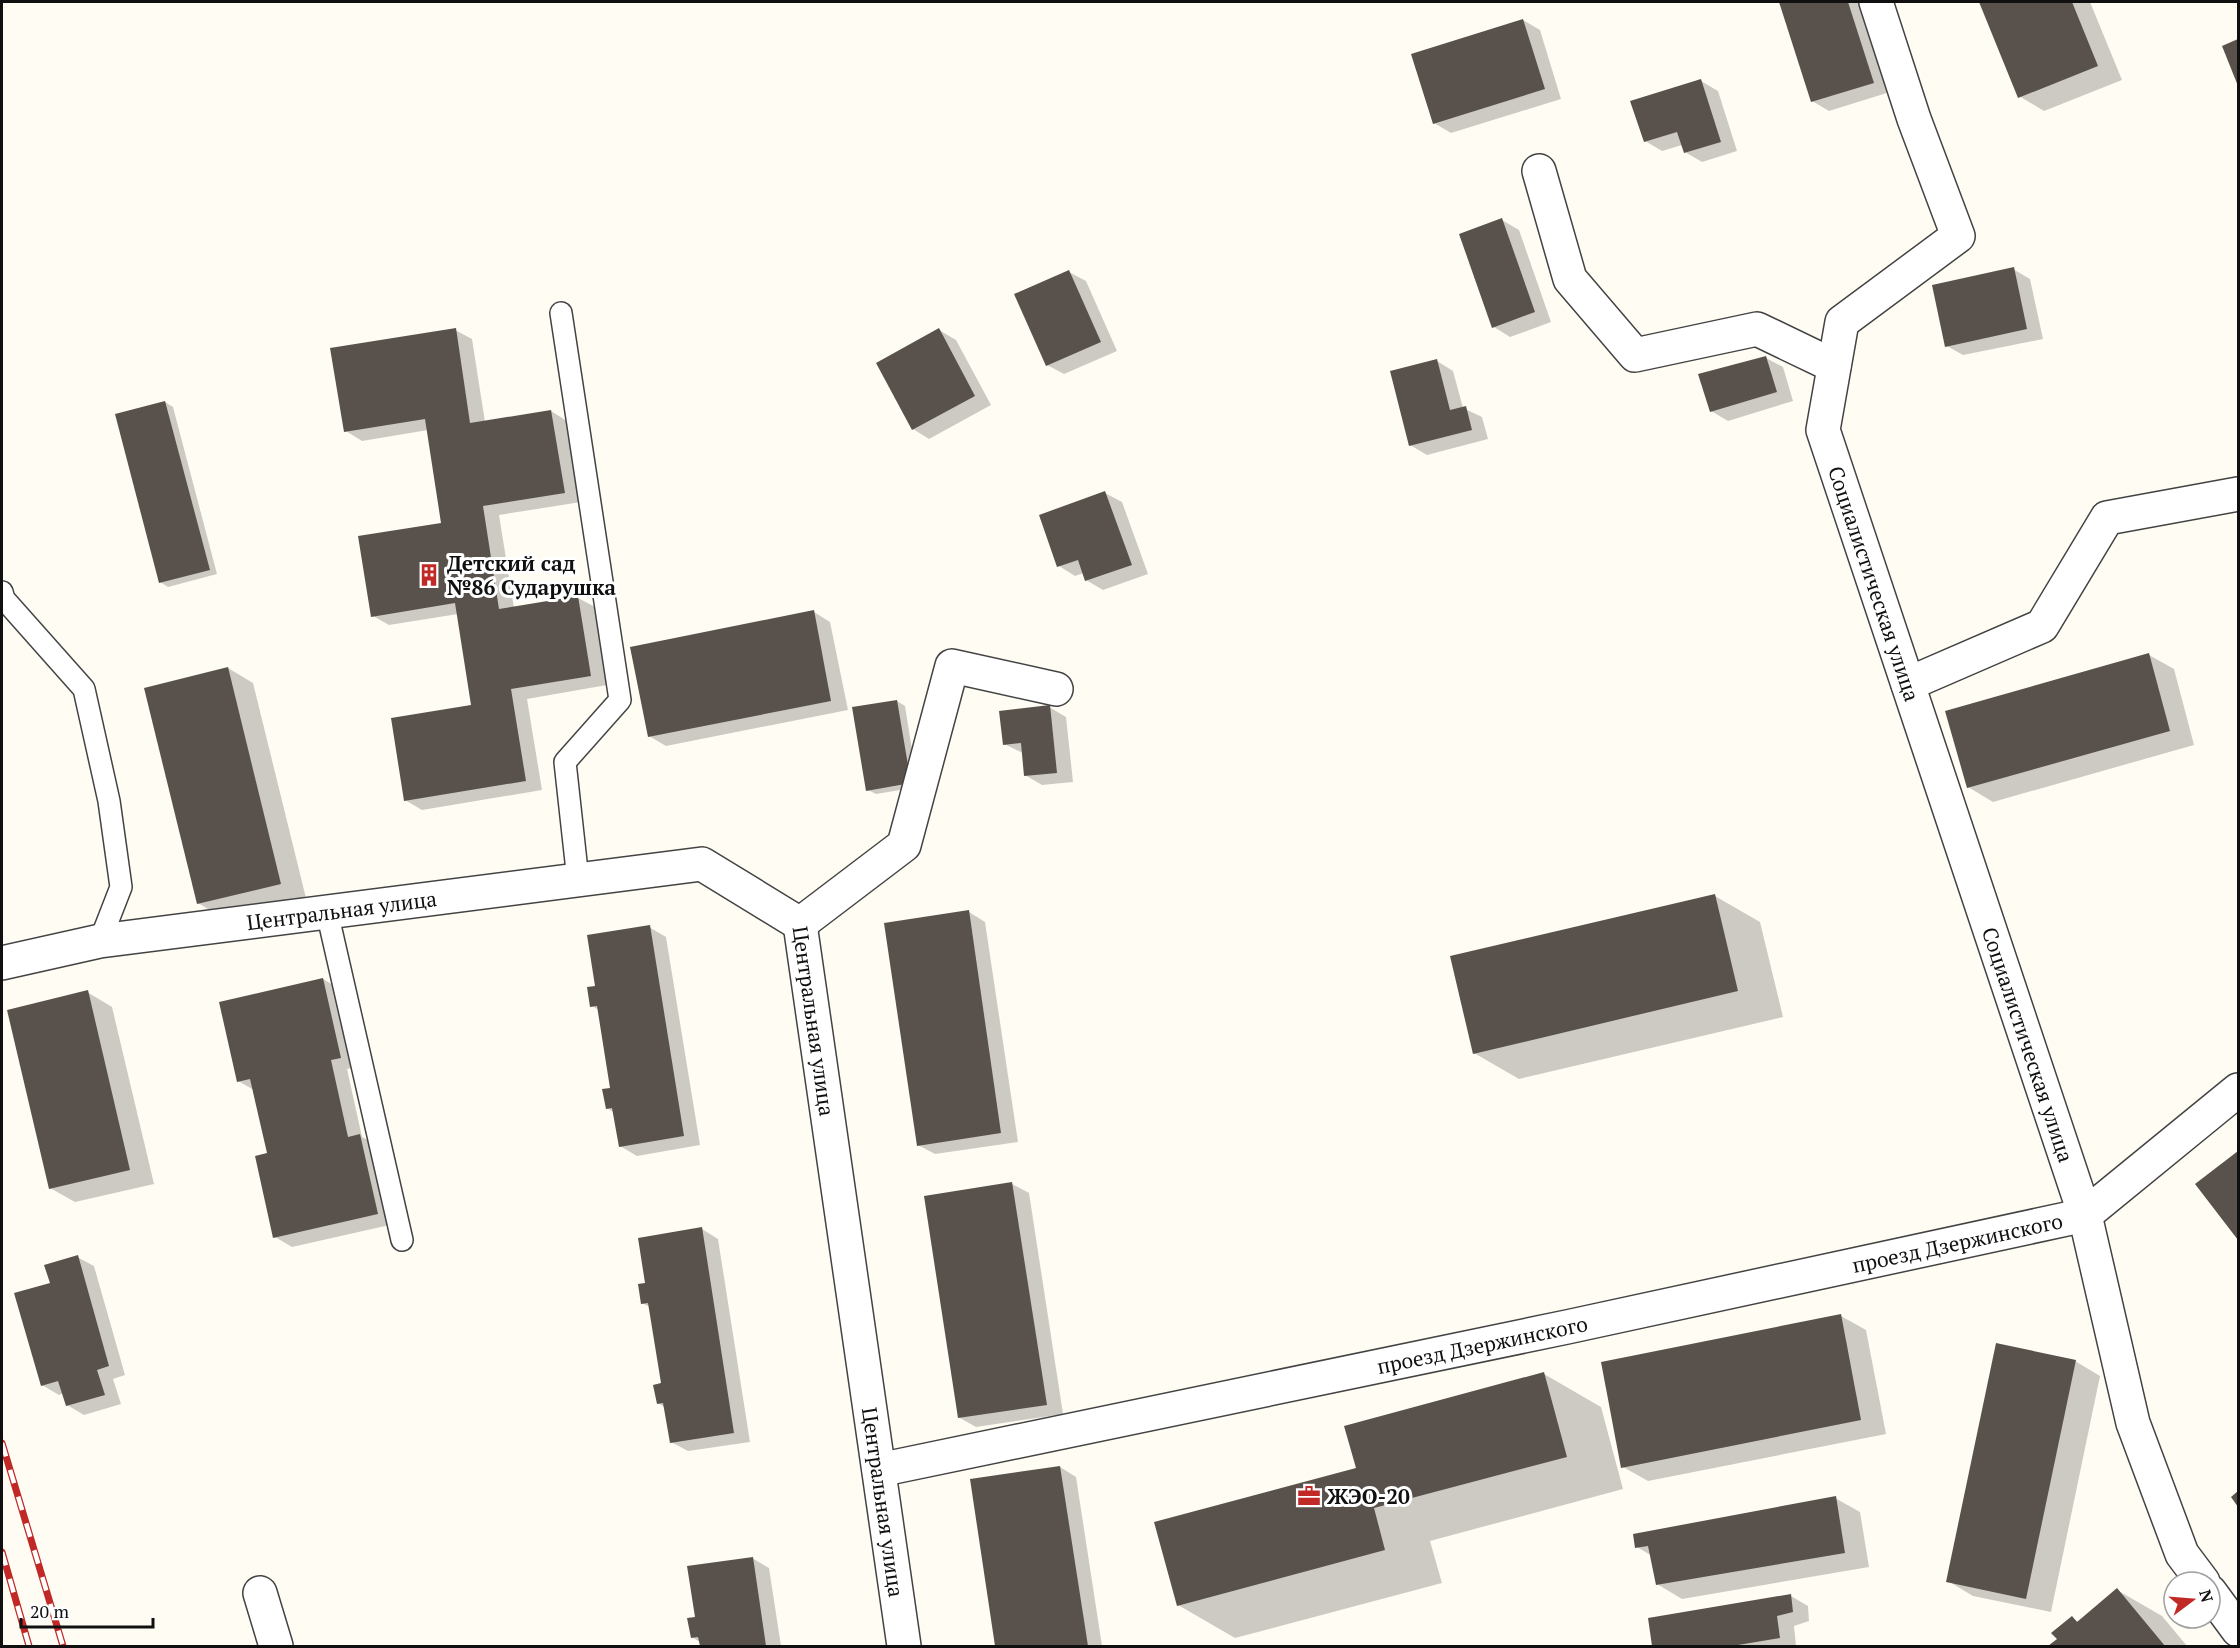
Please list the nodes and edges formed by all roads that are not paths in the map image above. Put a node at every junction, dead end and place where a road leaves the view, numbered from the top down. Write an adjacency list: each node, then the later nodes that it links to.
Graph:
1 (1876, 2): 4 (street, Социалистическая улица)
2 (1539, 171): 4 (street)
3 (561, 313): 9 (lane)
4 (1834, 366): 7 (street, Социалистическая улица)
5 (2238, 494): 7 (street)
6 (2, 592): 12 (lane)
7 (1908, 684): 15 (street, Социалистическая улица)
8 (1056, 689): 11 (street)
9 (578, 880): 10 (street, Центральная улица); 11 (street, Центральная улица)
10 (327, 912): 12 (street, Центральная улица); 16 (lane)
11 (800, 924): 17 (street, Центральная улица)
12 (99, 941): 13 (street, Центральная улица)
13 (2, 963)
14 (2238, 1090): 15 (street)
15 (2085, 1215): 17 (street, проезд Дзержинского); 18 (street, Социалистическая улица)
16 (402, 1240)
17 (879, 1470): 23 (street, Центральная улица)
18 (2194, 1570)
19 (260, 1593): 22 (street)
20 (2222, 1608): 21 (street)
21 (2238, 1630)
22 (276, 1647)
23 (904, 1647)

